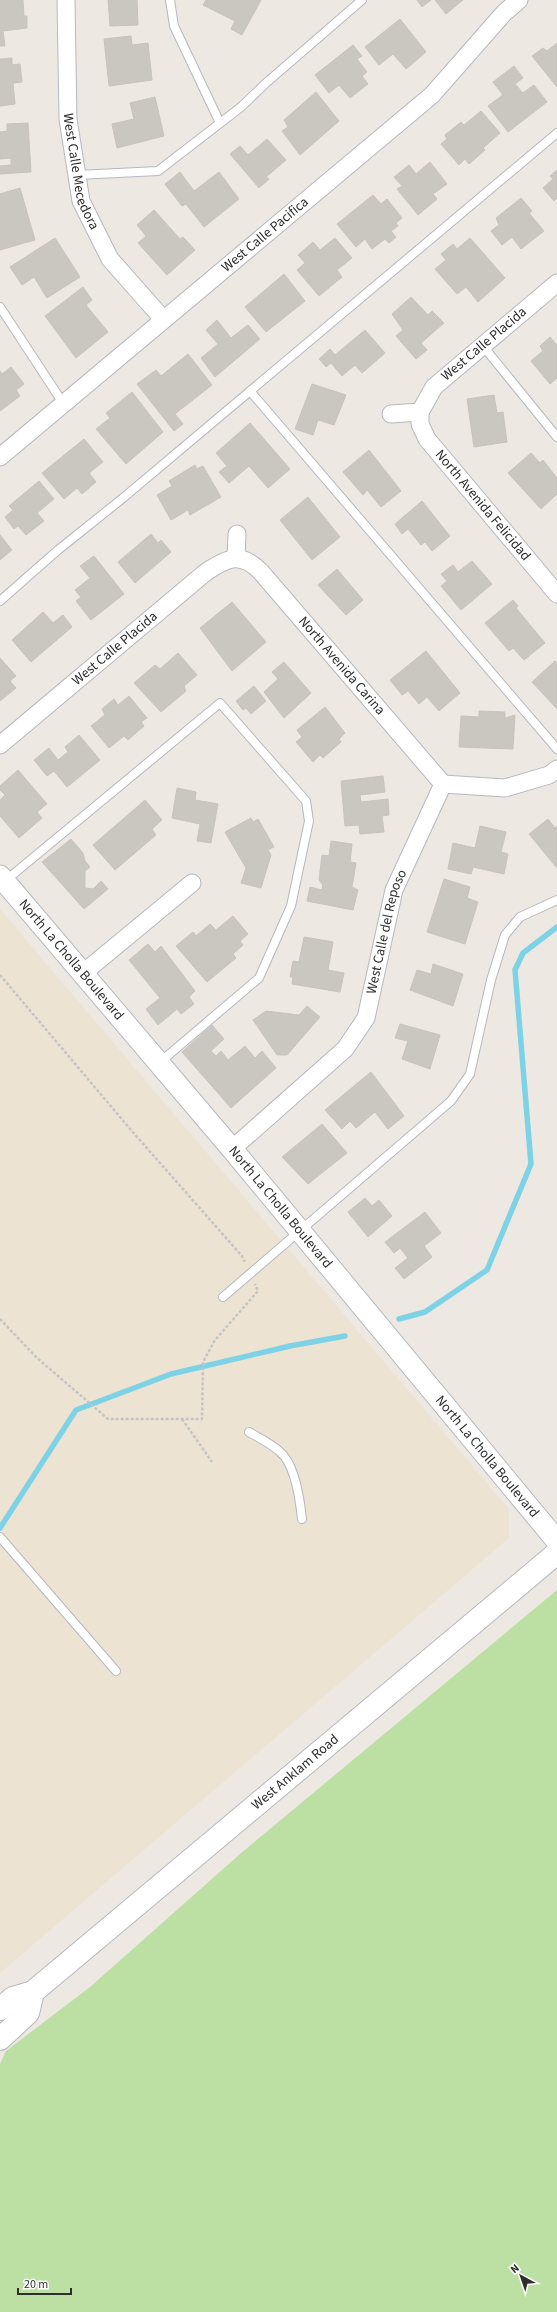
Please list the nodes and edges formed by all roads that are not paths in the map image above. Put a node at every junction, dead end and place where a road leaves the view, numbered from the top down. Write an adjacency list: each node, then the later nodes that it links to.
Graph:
1 (66, 0): 7 (street, West Calle Mecedora)
2 (170, 0): 5 (lane)
3 (362, 0): 5 (lane)
4 (519, 0): 10 (street, West Calle Pacifica)
5 (220, 123): 7 (lane)
6 (557, 133): 12 (lane)
7 (77, 175): 10 (street, West Calle Mecedora)
8 (557, 283): 11 (street, West Calle Placida)
9 (0, 307): 13 (lane)
10 (163, 319): 13 (street, West Calle Pacifica)
11 (482, 346): 14 (street, West Calle Placida); 16 (lane)
12 (250, 391): 21 (lane); 23 (lane)
13 (63, 403): 17 (street, West Calle Pacifica)
14 (420, 412): 15 (street); 20 (street, North Avenida Felicidad)
15 (391, 414)
16 (557, 437)
17 (0, 457)
18 (238, 534): 19 (street)
19 (234, 558): 22 (street, West Calle Placida); 25 (street, North Avenida Carina)
20 (557, 594)
21 (0, 601)
22 (0, 745)
23 (557, 749)
24 (557, 769): 25 (street)
25 (443, 784): 31 (street, West Calle del Reposo)
26 (2, 879): 29 (street, North La Cholla Boulevard); 30 (lane)
27 (192, 883): 29 (street)
28 (557, 900): 32 (lane)
29 (82, 974): 30 (street, North La Cholla Boulevard)
30 (158, 1063): 31 (street, North La Cholla Boulevard)
31 (232, 1149): 32 (street, North La Cholla Boulevard)
32 (300, 1231): 33 (lane); 37 (street, North La Cholla Boulevard)
33 (223, 1297)
34 (249, 1432): 35 (lane)
35 (302, 1519)
36 (0, 1537): 39 (lane)
37 (557, 1540)
38 (557, 1553): 40 (main road, West Anklam Road)
39 (116, 1671)
40 (33, 1992): 41 (main road, West Anklam Road); 42 (main road)
41 (0, 2009)
42 (0, 2039)

